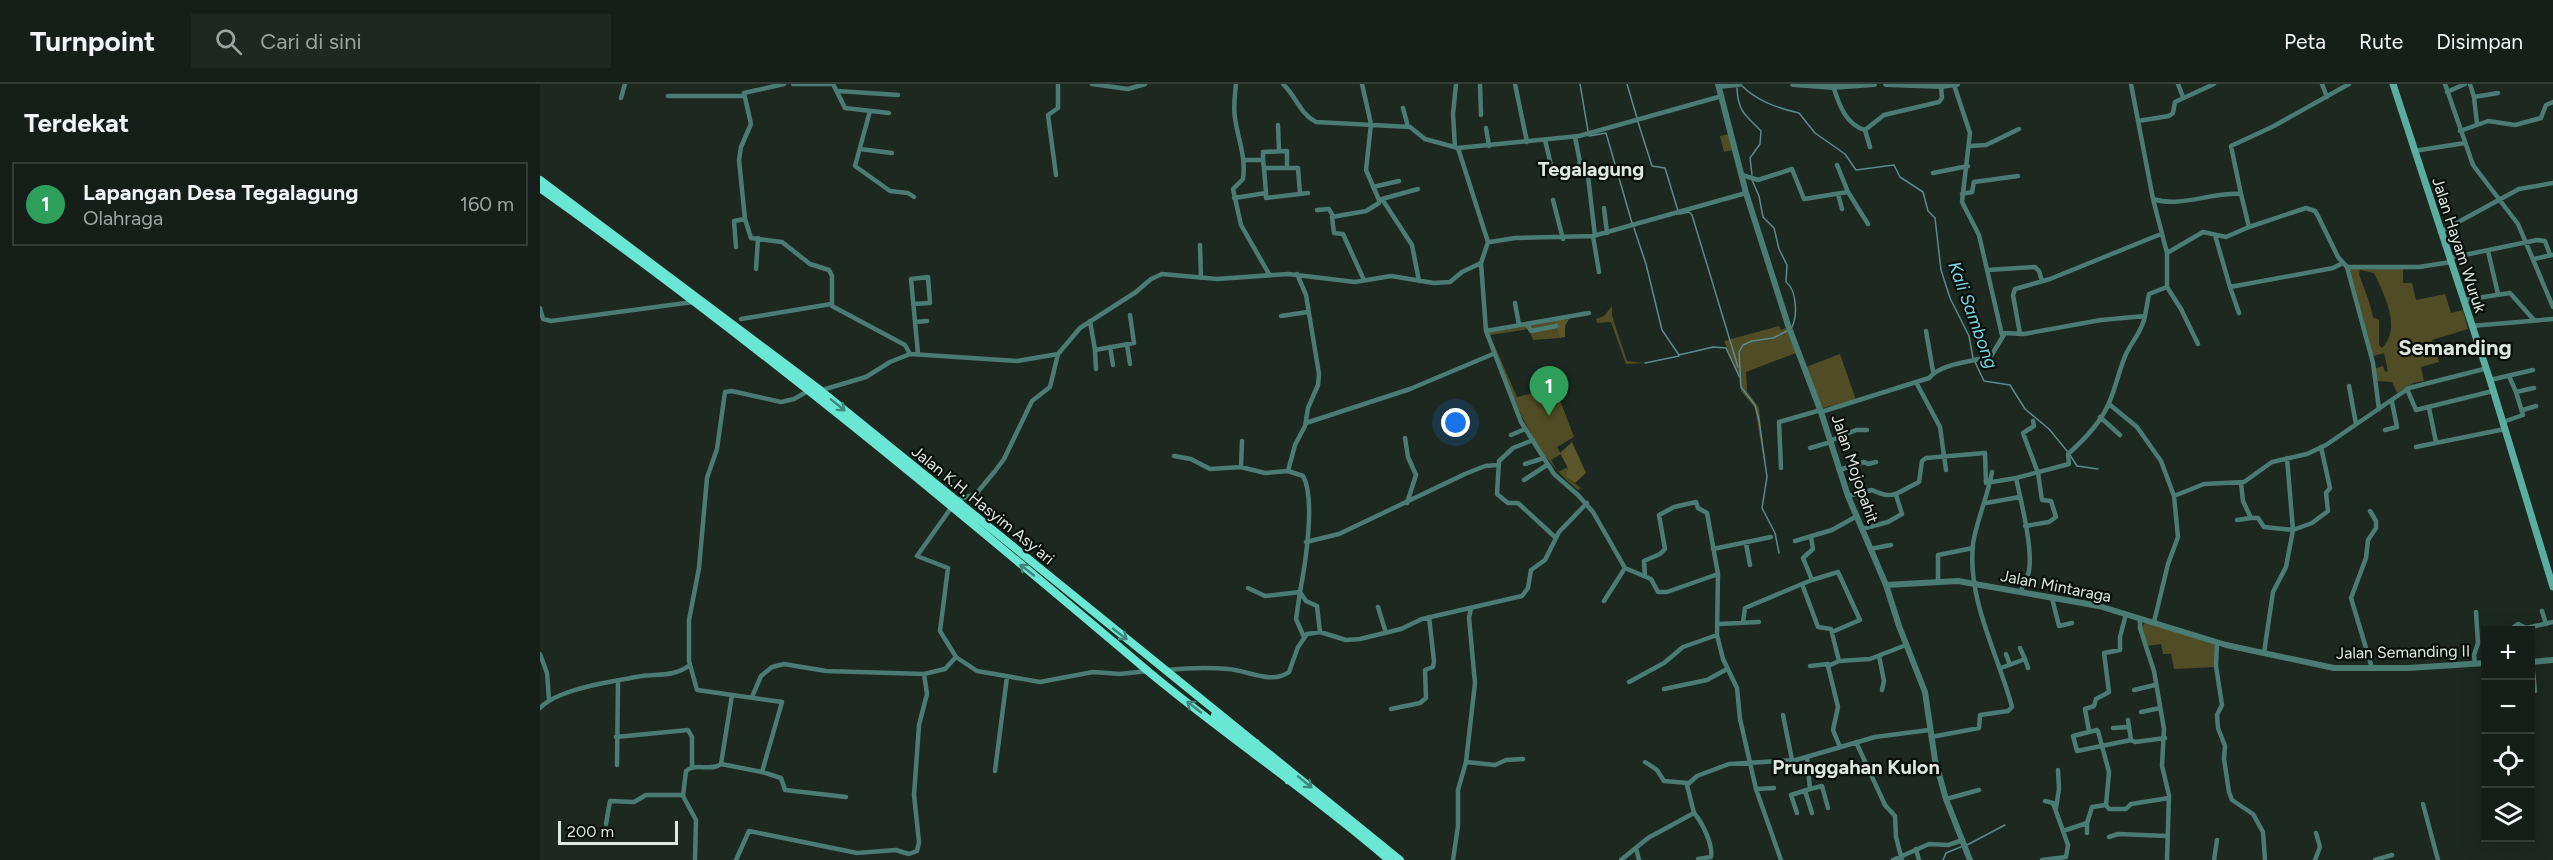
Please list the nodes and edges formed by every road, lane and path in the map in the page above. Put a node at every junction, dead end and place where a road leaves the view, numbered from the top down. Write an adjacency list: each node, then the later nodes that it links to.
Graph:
1 (625, 84): 42 (street)
2 (784, 84): 37 (street)
3 (793, 84): 4 (street)
4 (832, 84): 32 (street)
5 (1058, 84): 76 (street)
6 (1092, 84): 7 (street)
7 (1144, 84)
8 (1236, 84): 69 (street)
9 (1283, 84): 49 (street)
10 (1362, 84): 49 (street)
11 (1456, 84): 64 (street)
12 (1480, 84): 47 (street)
13 (1515, 84): 59 (street)
14 (1737, 84): 27 (street)
15 (1793, 84): 29 (street)
16 (1874, 84): 29 (street)
17 (1886, 84): 30 (street)
18 (2131, 84): 48 (street)
19 (2178, 84): 39 (street)
20 (2214, 84): 31 (street)
21 (2322, 84): 40 (street)
22 (2349, 84): 40 (street)
23 (2393, 84): 66 (main road, Jalan Hayam Wuruk)
24 (2445, 84): 33 (street)
25 (2465, 84): 33 (street)
26 (2470, 84): 41 (street)
27 (1719, 85): 38 (street, Jalan Mojopahit)
28 (1955, 85): 30 (street); 62 (street)
29 (1833, 86): 55 (street)
30 (1941, 86): 55 (street)
31 (2203, 86): 39 (street)
32 (838, 91): 35 (street); 45 (street)
33 (2447, 92): 56 (street)
34 (2498, 93): 41 (street)
35 (898, 95)
36 (668, 96): 37 (street)
37 (743, 96): 104 (street)
38 (1722, 96): 57 (street); 78 (street, Jalan Mojopahit)
39 (2183, 97): 48 (street)
40 (2327, 97): 93 (street)
41 (2474, 97): 50 (street)
42 (621, 98)
43 (2553, 102): 50 (street)
44 (1403, 108): 52 (street)
45 (870, 111): 46 (street); 65 (street)
46 (889, 113)
47 (1481, 115)
48 (2138, 121): 98 (street)
49 (1371, 124): 52 (street); 83 (street)
50 (2477, 124): 56 (street)
51 (1278, 125): 67 (street)
52 (1408, 127): 64 (street)
53 (1486, 128): 61 (street)
54 (2019, 129): 62 (street)
55 (1865, 130): 63 (street)
56 (2460, 131): 60 (street)
57 (1575, 137): 58 (street); 111 (street)
58 (1545, 140): 59 (street); 77 (street)
59 (1527, 142): 61 (street)
60 (2465, 143): 66 (street); 96 (street)
61 (1489, 146): 64 (street)
62 (1970, 146): 72 (street)
63 (1870, 147)
64 (1456, 148): 116 (street)
65 (860, 149): 68 (street); 94 (street)
66 (2414, 151): 107 (main road, Jalan Hayam Wuruk)
67 (1279, 152): 70 (street); 74 (street)
68 (892, 153)
69 (1244, 160): 70 (street); 95 (street)
70 (1263, 160): 73 (street)
71 (1837, 165): 86 (street)
72 (1968, 166): 75 (street); 92 (street)
73 (1264, 168): 74 (street); 87 (street)
74 (1287, 168): 90 (street)
75 (1933, 173)
76 (1056, 174)
77 (1549, 174)
78 (1742, 175): 89 (street, Jalan Mojopahit); 91 (street)
79 (2018, 176): 92 (street)
80 (540, 180): 186 (highway, Jalan K.H. Hasyim Asy'ari)
81 (1399, 181): 83 (street)
82 (2553, 183): 96 (street)
83 (1373, 187): 97 (street)
84 (540, 188): 140 (highway, Jalan K.H. Hasyim Asy'ari)
85 (1418, 189): 97 (street)
86 (1848, 192): 91 (street); 105 (street)
87 (1266, 193): 90 (street); 95 (street)
88 (1308, 193): 90 (street)
89 (1746, 193): 108 (street); 196 (street, Jalan Mojopahit)
90 (1300, 194)
91 (1838, 194): 101 (street)
92 (1962, 194): 128 (street)
93 (2241, 194): 98 (street); 106 (street)
94 (914, 197)
95 (1234, 198): 130 (street)
96 (2501, 198): 107 (street); 117 (street)
97 (1380, 199): 103 (street); 134 (street)
98 (2153, 199): 109 (street)
99 (1553, 200): 114 (street)
100 (1604, 208): 108 (street)
101 (1842, 208)
102 (1317, 210): 103 (street)
103 (1333, 216): 133 (street)
104 (745, 219): 112 (street); 115 (street)
105 (1868, 224)
106 (2249, 227): 110 (street); 126 (street)
107 (2440, 232): 124 (main road, Jalan Hayam Wuruk)
108 (1607, 233): 111 (street)
109 (2161, 234): 121 (street); 135 (street)
110 (2215, 235): 121 (street); 137 (street)
111 (1594, 236): 114 (street); 129 (street)
112 (751, 238): 113 (street); 115 (street)
113 (758, 238): 127 (street); 142 (street)
114 (1563, 239): 116 (street)
115 (737, 240): 119 (street)
116 (1488, 242): 125 (street)
117 (2527, 242): 120 (street); 122 (street); 123 (street)
118 (1200, 245): 132 (street)
119 (736, 247)
120 (2488, 250): 124 (street); 138 (street)
121 (2167, 253): 136 (street)
122 (2552, 255): 123 (street)
123 (2534, 259): 144 (street)
124 (2450, 260): 126 (street); 139 (main road, Jalan Hayam Wuruk)
125 (1481, 263): 134 (street); 163 (street)
126 (2345, 265): 137 (street); 194 (street)
127 (756, 269)
128 (1988, 270): 135 (street); 165 (street)
129 (1599, 272)
130 (1269, 274): 131 (street); 132 (street)
131 (1297, 274): 133 (street); 146 (street)
132 (1201, 278): 156 (street)
133 (1364, 280): 134 (street)
134 (1419, 281)
135 (2042, 281): 164 (street)
136 (2167, 287): 151 (street); 166 (street)
137 (2230, 287): 148 (street)
138 (2498, 294): 139 (street); 154 (street)
139 (2464, 300): 161 (main road, Jalan Hayam Wuruk)
140 (696, 302): 145 (street); 187 (highway, Jalan K.H. Hasyim Asy'ari)
141 (1515, 303): 159 (street)
142 (831, 304): 152 (street); 170 (street)
143 (913, 304): 143 (street); 157 (street)
144 (2553, 307)
145 (540, 308)
146 (1308, 312): 150 (street); 199 (street)
147 (1589, 313): 158 (street)
148 (2239, 313)
149 (1130, 315): 167 (street)
150 (1281, 316)
151 (2145, 316): 164 (street); 191 (street)
152 (741, 319)
153 (2553, 319): 154 (street)
154 (2534, 320): 161 (street)
155 (927, 321): 157 (street)
156 (1090, 321): 169 (street); 172 (street)
157 (915, 322): 171 (street)
158 (1527, 324): 159 (street); 160 (street)
159 (1519, 325): 163 (street)
160 (1556, 326)
161 (2471, 326): 177 (main road, Jalan Hayam Wuruk)
162 (1926, 331): 179 (street)
163 (1486, 332): 173 (street)
164 (2020, 334): 165 (street)
165 (2002, 335): 179 (street)
166 (2198, 344)
167 (1127, 345): 168 (street); 174 (street)
168 (1110, 347): 169 (street); 175 (street)
169 (1095, 350): 176 (street)
170 (910, 354): 171 (street); 186 (street)
171 (918, 354): 172 (street)
172 (1058, 354): 240 (street)
173 (1493, 354): 199 (street); 203 (street)
174 (1130, 364)
175 (1113, 365)
176 (1096, 369)
177 (2484, 369): 181 (main road, Jalan Hayam Wuruk); 184 (street)
178 (2533, 370): 180 (street)
179 (1933, 371): 182 (street)
180 (2509, 376): 181 (street); 189 (street)
181 (2490, 380): 188 (main road, Jalan Hayam Wuruk)
182 (1916, 382): 196 (street); 217 (street)
183 (2349, 386): 200 (street)
184 (2407, 388): 190 (street); 193 (street)
185 (2534, 388): 189 (street)
186 (820, 390): 202 (highway, Jalan K.H. Hasyim Asy'ari, one-way to 202)
187 (808, 391): 221 (highway, Jalan K.H. Hasyim Asy'ari); 315 (street)
188 (2493, 392): 193 (street); 201 (main road, Jalan Hayam Wuruk)
189 (2516, 392): 195 (street)
190 (2392, 402): 194 (street); 205 (street)
191 (2109, 404): 197 (street); 238 (street)
192 (2536, 406): 195 (street)
193 (2429, 408): 212 (street)
194 (2379, 410): 200 (street)
195 (2523, 410): 201 (street)
196 (1821, 411): 211 (street, Jalan Mojopahit); 227 (street)
197 (2100, 417): 207 (street); 232 (street)
198 (2033, 421): 232 (street)
199 (1306, 423): 230 (street)
200 (2356, 424): 213 (street)
201 (2504, 425): 212 (street); 265 (main road, Jalan Hayam Wuruk)
202 (869, 429): 221 (highway); 222 (highway, Jalan K.H. Hasyim Asy'ari)
203 (1525, 429): 206 (street); 209 (street)
204 (1867, 430): 211 (street)
205 (2385, 430)
206 (1511, 435)
207 (2120, 435)
208 (1405, 438): 243 (street)
209 (1533, 440): 218 (street); 224 (street)
210 (1242, 441): 226 (street)
211 (1830, 441): 215 (street); 228 (street, Jalan Mojopahit)
212 (2436, 442): 214 (street)
213 (2321, 447): 219 (street); 253 (street)
214 (2416, 447)
215 (1810, 448)
216 (1174, 456): 226 (street)
217 (1944, 456): 229 (street); 233 (street); 236 (street)
218 (1544, 458): 223 (street); 225 (street)
219 (2287, 458): 235 (street); 253 (street)
220 (1876, 462): 228 (street)
221 (897, 464): 246 (highway, Jalan K.H. Hasyim Asy'ari)
222 (912, 464): 240 (highway, Jalan K.H. Hasyim Asy'ari); 246 (highway)
223 (1525, 464)
224 (1497, 465): 243 (street); 256 (street)
225 (1547, 465): 234 (street); 244 (street)
226 (1241, 467): 230 (street)
227 (1781, 468)
228 (1839, 470): 237 (street, Jalan Mojopahit)
229 (1946, 470)
230 (1288, 471): 258 (street)
231 (1992, 472): 245 (street)
232 (2038, 473): 233 (street); 251 (street)
233 (2016, 478): 239 (street)
234 (1524, 480)
235 (2241, 483): 238 (street); 241 (street)
236 (1896, 495): 237 (street); 252 (street)
237 (1848, 496): 248 (street, Jalan Mojopahit)
238 (2174, 496): 289 (street)
239 (2020, 497): 245 (street); 251 (street)
240 (957, 501): 322 (highway, Jalan K.H. Hasyim Asy'ari, one-way to 322)
241 (2243, 501): 242 (street); 249 (street)
242 (2235, 502)
243 (1407, 503): 258 (street)
244 (1587, 503): 256 (street); 266 (street)
245 (1986, 503): 261 (street)
246 (947, 505): 307 (street); 323 (highway, Jalan K.H. Hasyim Asy'ari, one-way to 246)
247 (2370, 511): 321 (street)
248 (1857, 516): 252 (street, Jalan Mojopahit); 255 (street)
249 (2251, 518): 250 (street); 253 (street)
250 (2237, 520)
251 (2025, 526): 277 (street)
252 (1862, 529): 263 (street, Jalan Mojopahit)
253 (2293, 530): 303 (street)
254 (1772, 537): 259 (street)
255 (1811, 537): 257 (street); 269 (street)
256 (1556, 538): 281 (street)
257 (1795, 541)
258 (1306, 542): 276 (street)
259 (1746, 543): 262 (street); 264 (street)
260 (1892, 545): 263 (street)
261 (1973, 548): 270 (street); 272 (street)
262 (1713, 549): 267 (street); 268 (street)
263 (1870, 549): 273 (street, Jalan Mojopahit)
264 (1750, 565)
265 (2550, 567): 274 (main road, Jalan Hayam Wuruk)
266 (1625, 568): 268 (street); 279 (street)
267 (1718, 574): 268 (street); 292 (street)
268 (1645, 576)
269 (1812, 580): 271 (street); 296 (street)
270 (1938, 581): 272 (street, Jalan Mintaraga); 273 (street, Jalan Mintaraga)
271 (1803, 584): 287 (street); 296 (street)
272 (1973, 584): 277 (street, Jalan Mintaraga); 320 (street)
273 (1886, 585): 301 (street, Jalan Mojopahit)
274 (2553, 587)
275 (1248, 588): 276 (street)
276 (1300, 592): 295 (street); 299 (street)
277 (2021, 592): 278 (street, Jalan Mintaraga)
278 (2052, 598): 284 (street, Jalan Mintaraga); 291 (street)
279 (1604, 601)
280 (1378, 607): 297 (street)
281 (1471, 608): 285 (street); 358 (street)
282 (2542, 611): 293 (street)
283 (2476, 612): 314 (street)
284 (2126, 614): 286 (street, Jalan Mintaraga); 344 (street)
285 (1429, 618): 297 (street); 338 (street)
286 (2140, 619): 289 (street, Jalan Mintaraga); 328 (street)
287 (1743, 622): 288 (street); 292 (street)
288 (1759, 622)
289 (2154, 622): 300 (street, Jalan Mintaraga)
290 (2553, 622): 293 (street)
291 (2072, 623)
292 (1718, 624): 298 (street)
293 (2546, 624): 294 (street)
294 (2535, 626)
295 (1320, 632): 297 (street); 299 (street)
296 (1832, 632): 310 (street)
297 (1386, 633)
298 (1717, 635): 319 (street); 327 (street)
299 (1304, 637): 322 (street)
300 (2217, 642): 303 (street, Jalan Semanding II); 415 (street)
301 (1906, 645): 306 (street); 345 (street, Jalan Mojopahit)
302 (2020, 648): 308 (street)
303 (2264, 653): 321 (street, Jalan Semanding II)
304 (540, 654): 334 (street)
305 (2006, 654): 316 (street)
306 (1879, 656): 310 (street); 330 (street)
307 (956, 657): 324 (street); 325 (street)
308 (2025, 659): 316 (street); 318 (street)
309 (2553, 660): 311 (street)
310 (1839, 661): 313 (street)
311 (2535, 662)
312 (2481, 663): 314 (street, Jalan Semanding II)
313 (1828, 664): 317 (street); 353 (street)
314 (2475, 664): 321 (street, Jalan Semanding II)
315 (690, 665): 326 (street); 332 (street)
316 (2010, 665): 320 (street)
317 (1810, 666)
318 (2028, 668)
319 (1727, 669): 329 (street); 357 (street)
320 (2001, 669): 345 (street)
321 (2372, 669)
322 (1166, 670): 336 (highway, Jalan K.H. Hasyim Asy'ari)
323 (1148, 671): 325 (street); 349 (highway, Jalan K.H. Hasyim Asy'ari, one-way to 323)
324 (924, 674): 333 (street); 395 (street)
325 (1007, 677): 364 (street)
326 (618, 682): 334 (street); 346 (street)
327 (1629, 682)
328 (2155, 685): 331 (street); 337 (street)
329 (1664, 689)
330 (1882, 690)
331 (2134, 690)
332 (732, 695): 333 (street); 360 (street)
333 (752, 697): 365 (street)
334 (549, 699): 335 (street)
335 (540, 708)
336 (1213, 708): 349 (highway); 351 (highway, Jalan K.H. Hasyim Asy'ari)
337 (2160, 708): 339 (street); 347 (street)
338 (1391, 709)
339 (2140, 712)
340 (1783, 715): 356 (street)
341 (2128, 720): 342 (street)
342 (2129, 727): 343 (street); 348 (street)
343 (2113, 728)
344 (2090, 731): 352 (street); 352 (street)
345 (1930, 734): 350 (street); 375 (street, Jalan Mojopahit)
346 (616, 737): 361 (street); 362 (street)
347 (2165, 738): 348 (street); 374 (street)
348 (2131, 740): 352 (street)
349 (1238, 742): 366 (highway, Jalan K.H. Hasyim Asy'ari)
350 (1856, 742): 353 (street); 397 (street)
351 (1258, 743): 366 (highway); 404 (highway, Jalan K.H. Hasyim Asy'ari, one-way to 404)
352 (2102, 744): 378 (street)
353 (1840, 747): 354 (street)
354 (1807, 758): 356 (street); 371 (street)
355 (1523, 759): 358 (street)
356 (1792, 760): 357 (street)
357 (1751, 761): 367 (street); 369 (street)
358 (1466, 762): 405 (street)
359 (1646, 762): 367 (street)
360 (721, 764): 362 (street); 365 (street)
361 (616, 765)
362 (692, 767): 372 (street)
363 (2058, 770): 380 (street)
364 (995, 771)
365 (762, 772): 373 (street)
366 (1288, 782): 403 (highway, Jalan K.H. Hasyim Asy'ari)
367 (1688, 783): 381 (street)
368 (1774, 788): 369 (street)
369 (1756, 789): 408 (street)
370 (1978, 789): 375 (street)
371 (1808, 790): 379 (street); 382 (street); 383 (street)
372 (683, 795): 385 (street); 399 (street)
373 (846, 797)
374 (2169, 798): 378 (street); 389 (street)
375 (1946, 799): 391 (street, Jalan Mojopahit)
376 (2045, 801): 380 (street)
377 (2423, 804): 418 (street)
378 (2106, 805): 384 (street)
379 (1828, 808)
380 (2056, 810): 386 (street)
381 (1694, 813): 393 (street); 400 (street)
382 (1797, 813)
383 (1812, 813)
384 (2087, 823): 386 (street); 387 (street)
385 (606, 824)
386 (2063, 831): 398 (street)
387 (2087, 832)
388 (2316, 833): 416 (street)
389 (2167, 836): 390 (street); 413 (street)
390 (2109, 837)
391 (1963, 840): 394 (street); 411 (street, Jalan Mojopahit)
392 (2217, 840): 414 (street)
393 (1636, 848): 406 (street); 407 (street)
394 (1916, 849): 397 (street); 410 (street)
395 (909, 854): 401 (street); 402 (street)
396 (2392, 855): 417 (street)
397 (1902, 858): 409 (street)
398 (2067, 858): 412 (street)
399 (697, 859)
400 (1698, 859)
401 (736, 860)
402 (906, 860)
403 (1389, 860)
404 (1400, 860)
405 (1453, 860)
406 (1621, 860)
407 (1639, 860)
408 (1781, 860)
409 (1893, 860)
410 (1919, 860)
411 (1970, 860)
412 (2042, 860)
413 (2167, 860)
414 (2214, 860)
415 (2265, 860)
416 (2315, 860)
417 (2375, 860)
418 (2438, 860)

